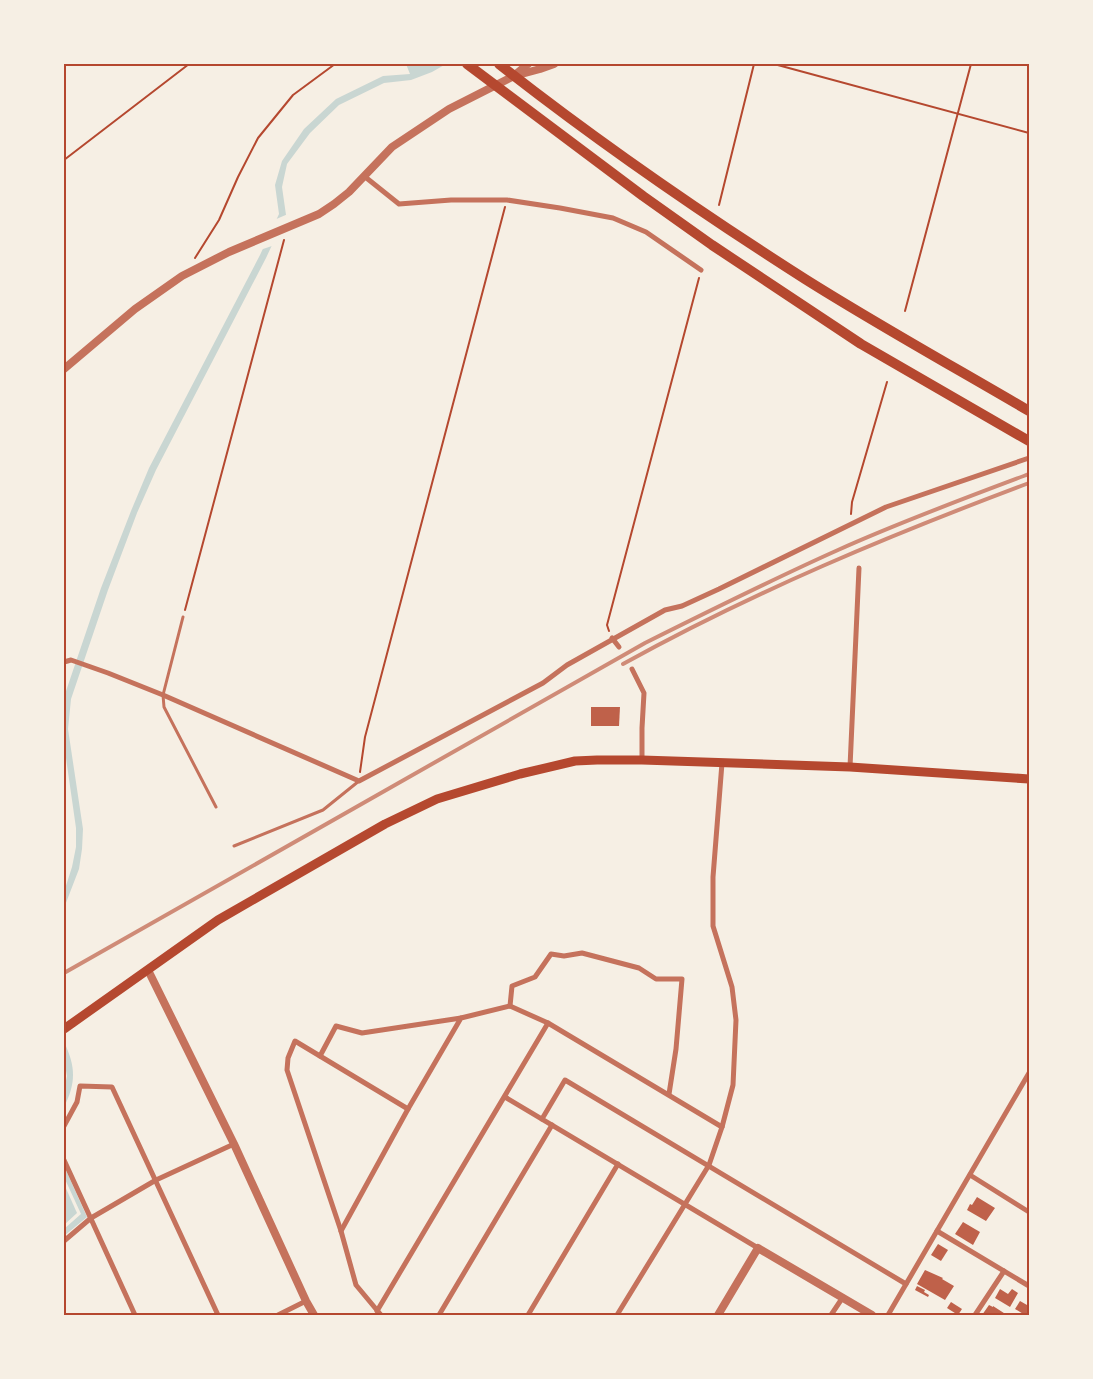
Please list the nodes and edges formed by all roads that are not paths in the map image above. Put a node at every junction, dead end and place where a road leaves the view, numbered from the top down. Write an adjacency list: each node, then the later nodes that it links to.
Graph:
1 (499, 64): 5 (highway)
2 (528, 64): 5 (street)
3 (554, 64): 5 (street)
4 (470, 66): 6 (highway)
5 (514, 76): 6 (street); 10 (highway)
6 (494, 84): 7 (street); 11 (highway)
7 (364, 176): 8 (street); 9 (street)
8 (701, 270)
9 (64, 369)
10 (1026, 409)
11 (1029, 441)
12 (1029, 458): 15 (street)
13 (860, 568): 22 (street)
14 (183, 617): 19 (lane)
15 (612, 638): 16 (street); 24 (street)
16 (619, 647)
17 (64, 662): 19 (street)
18 (632, 669): 20 (street)
19 (163, 695): 24 (street); 25 (lane)
20 (642, 760): 21 (main road); 27 (main road)
21 (722, 763): 22 (main road); 40 (street)
22 (850, 767): 23 (main road)
23 (1029, 779)
24 (359, 782): 26 (lane)
25 (216, 807)
26 (234, 846)
27 (148, 970): 31 (main road); 41 (street)
28 (510, 1006): 29 (street); 30 (street); 34 (street)
29 (461, 1018): 32 (street); 36 (street)
30 (548, 1023): 34 (street); 35 (street)
31 (64, 1028)
32 (320, 1056): 36 (street); 50 (street)
33 (1029, 1073): 45 (street)
34 (669, 1094): 40 (street)
35 (505, 1097): 37 (street); 59 (street)
36 (408, 1109): 50 (street)
37 (542, 1119): 39 (street); 44 (street)
38 (64, 1126): 46 (street)
39 (552, 1126): 43 (street); 64 (street)
40 (722, 1127): 44 (street)
41 (234, 1144): 46 (street); 58 (street)
42 (64, 1160): 49 (street)
43 (618, 1164): 47 (street); 65 (street)
44 (709, 1165): 47 (street); 55 (street)
45 (970, 1175): 48 (street); 51 (street)
46 (156, 1180): 49 (street); 61 (street)
47 (684, 1204): 53 (street); 66 (street)
48 (1029, 1212)
49 (91, 1218): 52 (street); 60 (street)
50 (341, 1231): 59 (street)
51 (937, 1231): 54 (street); 55 (street)
52 (64, 1241)
53 (758, 1248): 57 (street); 67 (street)
54 (1004, 1271): 56 (street); 71 (street)
55 (906, 1284): 70 (street)
56 (1029, 1286)
57 (842, 1297): 68 (street); 69 (street)
58 (306, 1301): 62 (street); 63 (street)
59 (379, 1313)
60 (135, 1315)
61 (218, 1315)
62 (278, 1315)
63 (314, 1315)
64 (439, 1315)
65 (528, 1315)
66 (616, 1315)
67 (718, 1315)
68 (831, 1315)
69 (872, 1315)
70 (888, 1315)
71 (975, 1315)

